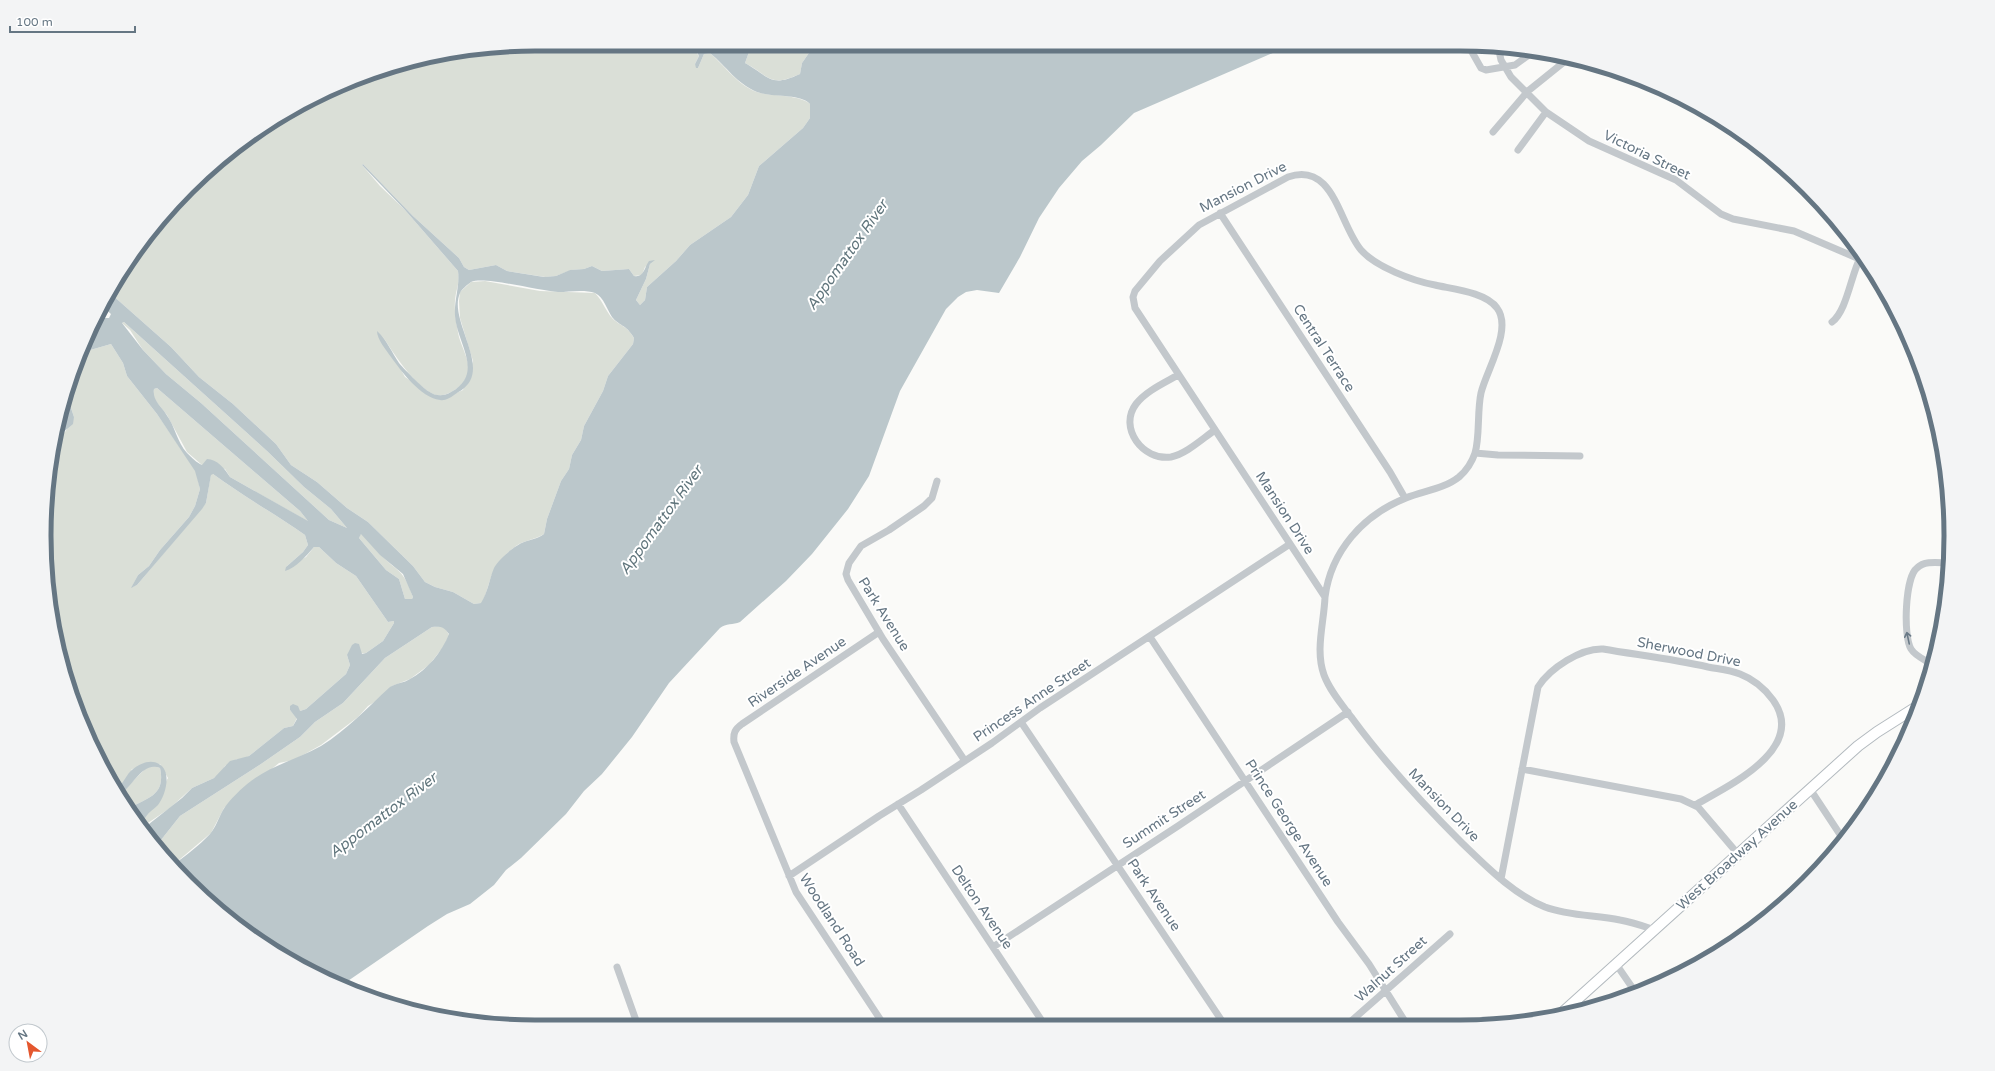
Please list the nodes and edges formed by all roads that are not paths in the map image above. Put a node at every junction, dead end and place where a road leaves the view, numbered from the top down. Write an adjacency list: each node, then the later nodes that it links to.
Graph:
1 (1472, 51): 5 (street)
2 (1500, 53): 5 (street)
3 (1528, 56): 5 (street)
4 (1564, 62): 6 (street)
5 (1504, 67): 6 (street, Victoria Street)
6 (1526, 93): 7 (street, Victoria Street); 8 (street)
7 (1546, 112): 9 (street); 11 (street, Victoria Street)
8 (1493, 132)
9 (1518, 150)
10 (1220, 213): 14 (street, Mansion Drive); 16 (street, Mansion Drive); 19 (street, Central Terrace)
11 (1855, 256)
12 (1860, 263): 13 (street)
13 (1832, 322)
14 (1178, 375): 15 (street, Mansion Drive); 15 (street)
15 (1215, 430): 20 (street, Mansion Drive)
16 (1475, 453): 17 (street); 19 (street, Mansion Drive)
17 (1580, 456)
18 (937, 481): 23 (street, Park Avenue)
19 (1405, 498): 22 (street, Mansion Drive)
20 (1290, 544): 22 (street, Mansion Drive); 24 (street, Princess Anne Street)
21 (1943, 563): 25 (street, one-way to 21)
22 (1326, 597): 27 (street, Mansion Drive)
23 (879, 632): 29 (street, Riverside Avenue); 30 (street, Park Avenue)
24 (1150, 637): 28 (street, Princess Anne Street); 32 (street, Prince George Avenue)
25 (1927, 661)
26 (1911, 710): 33 (main road, West Broadway Avenue)
27 (1348, 712): 32 (street, Summit Street); 40 (street, Mansion Drive)
28 (1021, 722): 30 (street, Princess Anne Street); 38 (street, Park Avenue)
29 (733, 736): 39 (street, Woodland Road)
30 (965, 761): 34 (street, Princess Anne Street)
31 (1522, 768): 35 (street); 35 (street, Sherwood Drive); 40 (street, Sherwood Drive)
32 (1246, 781): 38 (street, Summit Street); 47 (street, Prince George Avenue)
33 (1810, 789): 36 (street); 37 (main road, West Broadway Avenue)
34 (898, 804): 39 (street, Princess Anne Street); 43 (street, Delton Avenue)
35 (1695, 805): 37 (street)
36 (1840, 835)
37 (1738, 854): 41 (main road, West Broadway Avenue)
38 (1118, 865): 43 (street, Summit Street); 52 (street, Park Avenue)
39 (789, 876): 50 (street, Woodland Road)
40 (1502, 879): 41 (street, Mansion Drive)
41 (1655, 930): 44 (main road, West Broadway Avenue)
42 (1450, 934): 47 (street, Walnut Street)
43 (993, 947): 51 (street, Delton Avenue)
44 (1616, 964): 46 (street); 48 (main road, West Broadway Avenue)
45 (617, 967): 49 (street)
46 (1632, 988)
47 (1386, 991): 53 (street, Walnut Street); 54 (street, Prince George Avenue)
48 (1568, 1007)
49 (636, 1020)
50 (881, 1020)
51 (1041, 1020)
52 (1221, 1020)
53 (1353, 1020)
54 (1404, 1020)

